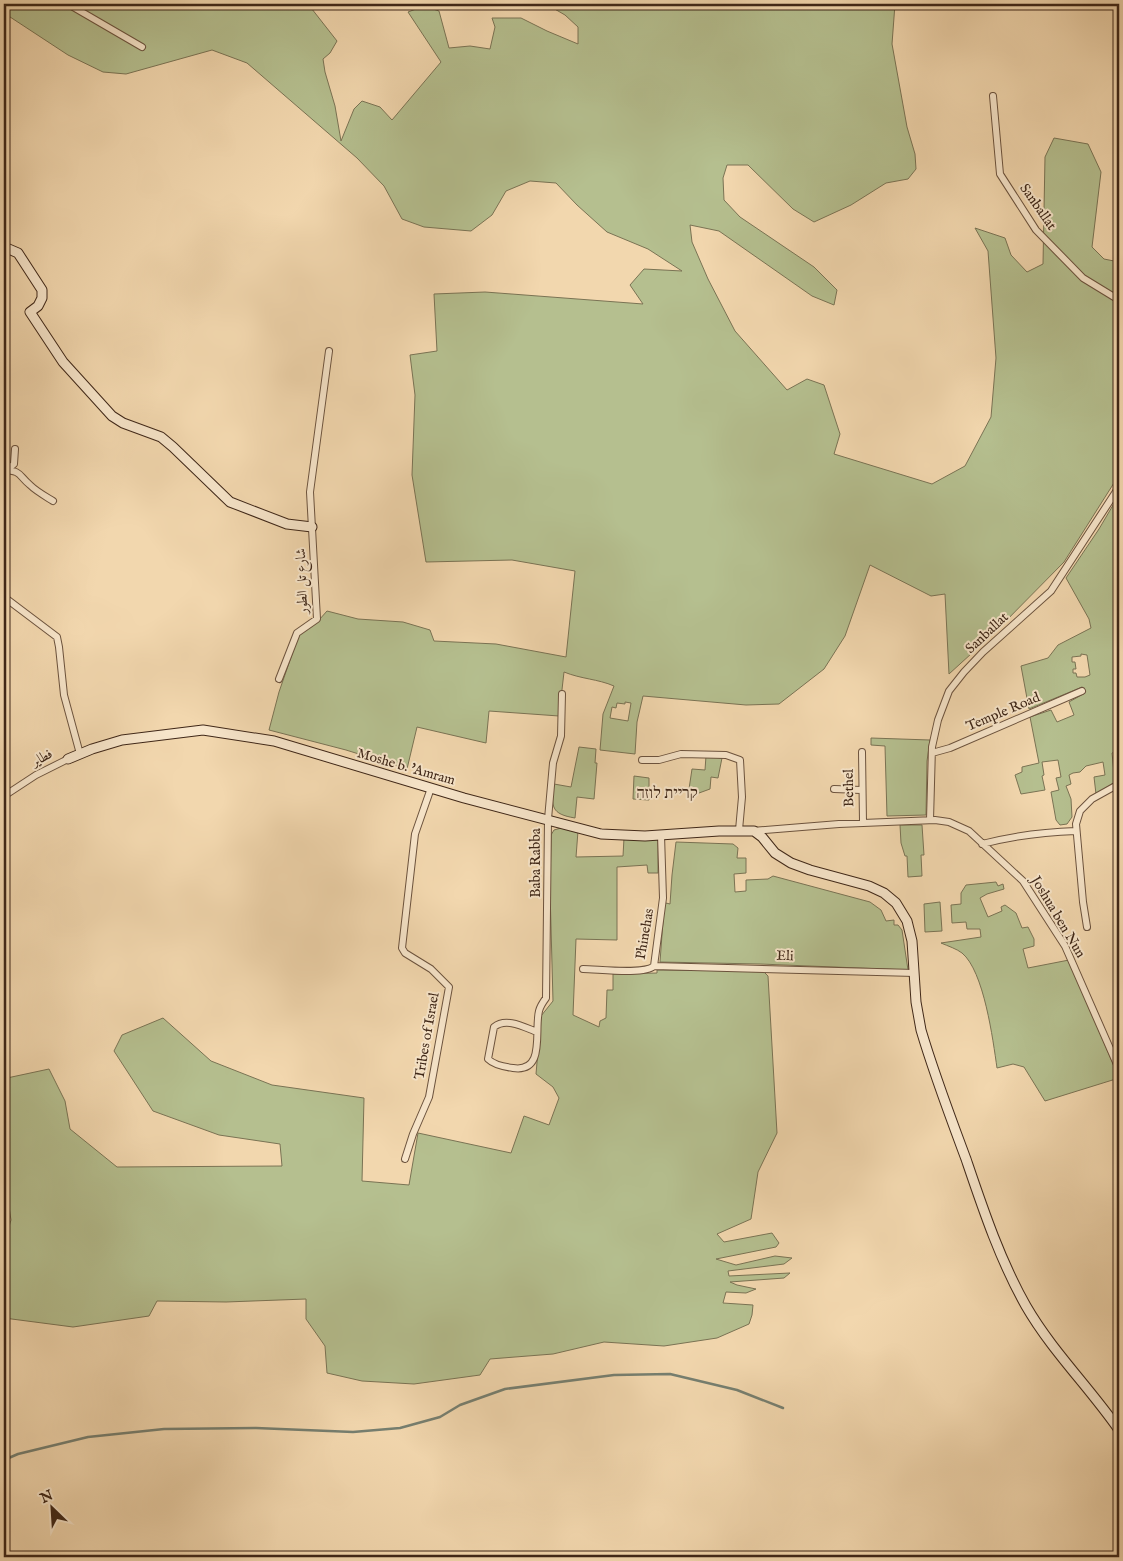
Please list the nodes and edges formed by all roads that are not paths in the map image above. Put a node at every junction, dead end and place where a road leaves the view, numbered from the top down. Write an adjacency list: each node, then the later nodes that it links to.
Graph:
1 (68, 4): 2 (street)
2 (142, 47)
3 (993, 96): 5 (street, Sanballat)
4 (4, 248): 11 (street)
5 (1119, 300)
6 (329, 351): 11 (street)
7 (15, 448): 8 (street)
8 (5, 470): 10 (street)
9 (1119, 487): 17 (street, Sanballat)
10 (53, 501)
11 (312, 528): 13 (street, شارع تل الطور)
12 (4, 597): 18 (street)
13 (279, 679)
14 (1082, 691): 17 (street, Temple Road)
15 (562, 694): 26 (street, Baba Rabba)
16 (862, 752): 24 (street, Bethel)
17 (932, 753): 27 (street, Sanballat)
18 (80, 754): 19 (street, Moshe b. 'Amram); 22 (street, Moshe b. 'Amram)
19 (68, 759): 25 (street, فطاير)
20 (642, 760): 29 (street)
21 (1119, 784): 31 (street)
22 (431, 788): 26 (street, Moshe b. 'Amram); 40 (street, Tribes of Israel)
23 (834, 789): 24 (street)
24 (861, 790): 28 (street, Bethel)
25 (4, 796)
26 (548, 819): 32 (street, Moshe b. 'Amram); 38 (street, Baba Rabba)
27 (930, 820): 28 (street, Joshua ben Nun); 33 (street, Joshua ben Nun)
28 (863, 822): 30 (street, Joshua ben Nun)
29 (739, 830): 30 (street, Moshe b. 'Amram); 32 (street, Moshe b. 'Amram)
30 (751, 831): 37 (street)
31 (1076, 831): 33 (street); 34 (street)
32 (662, 835): 35 (street, Phinehas)
33 (982, 844): 39 (street, Joshua ben Nun)
34 (1087, 927)
35 (654, 966): 36 (street, Phinehas); 37 (street, Eli)
36 (584, 969)
37 (915, 974): 41 (street)
38 (536, 1032): 38 (street, Baba Rabba)
39 (1119, 1069)
40 (405, 1159)
41 (1119, 1430)

